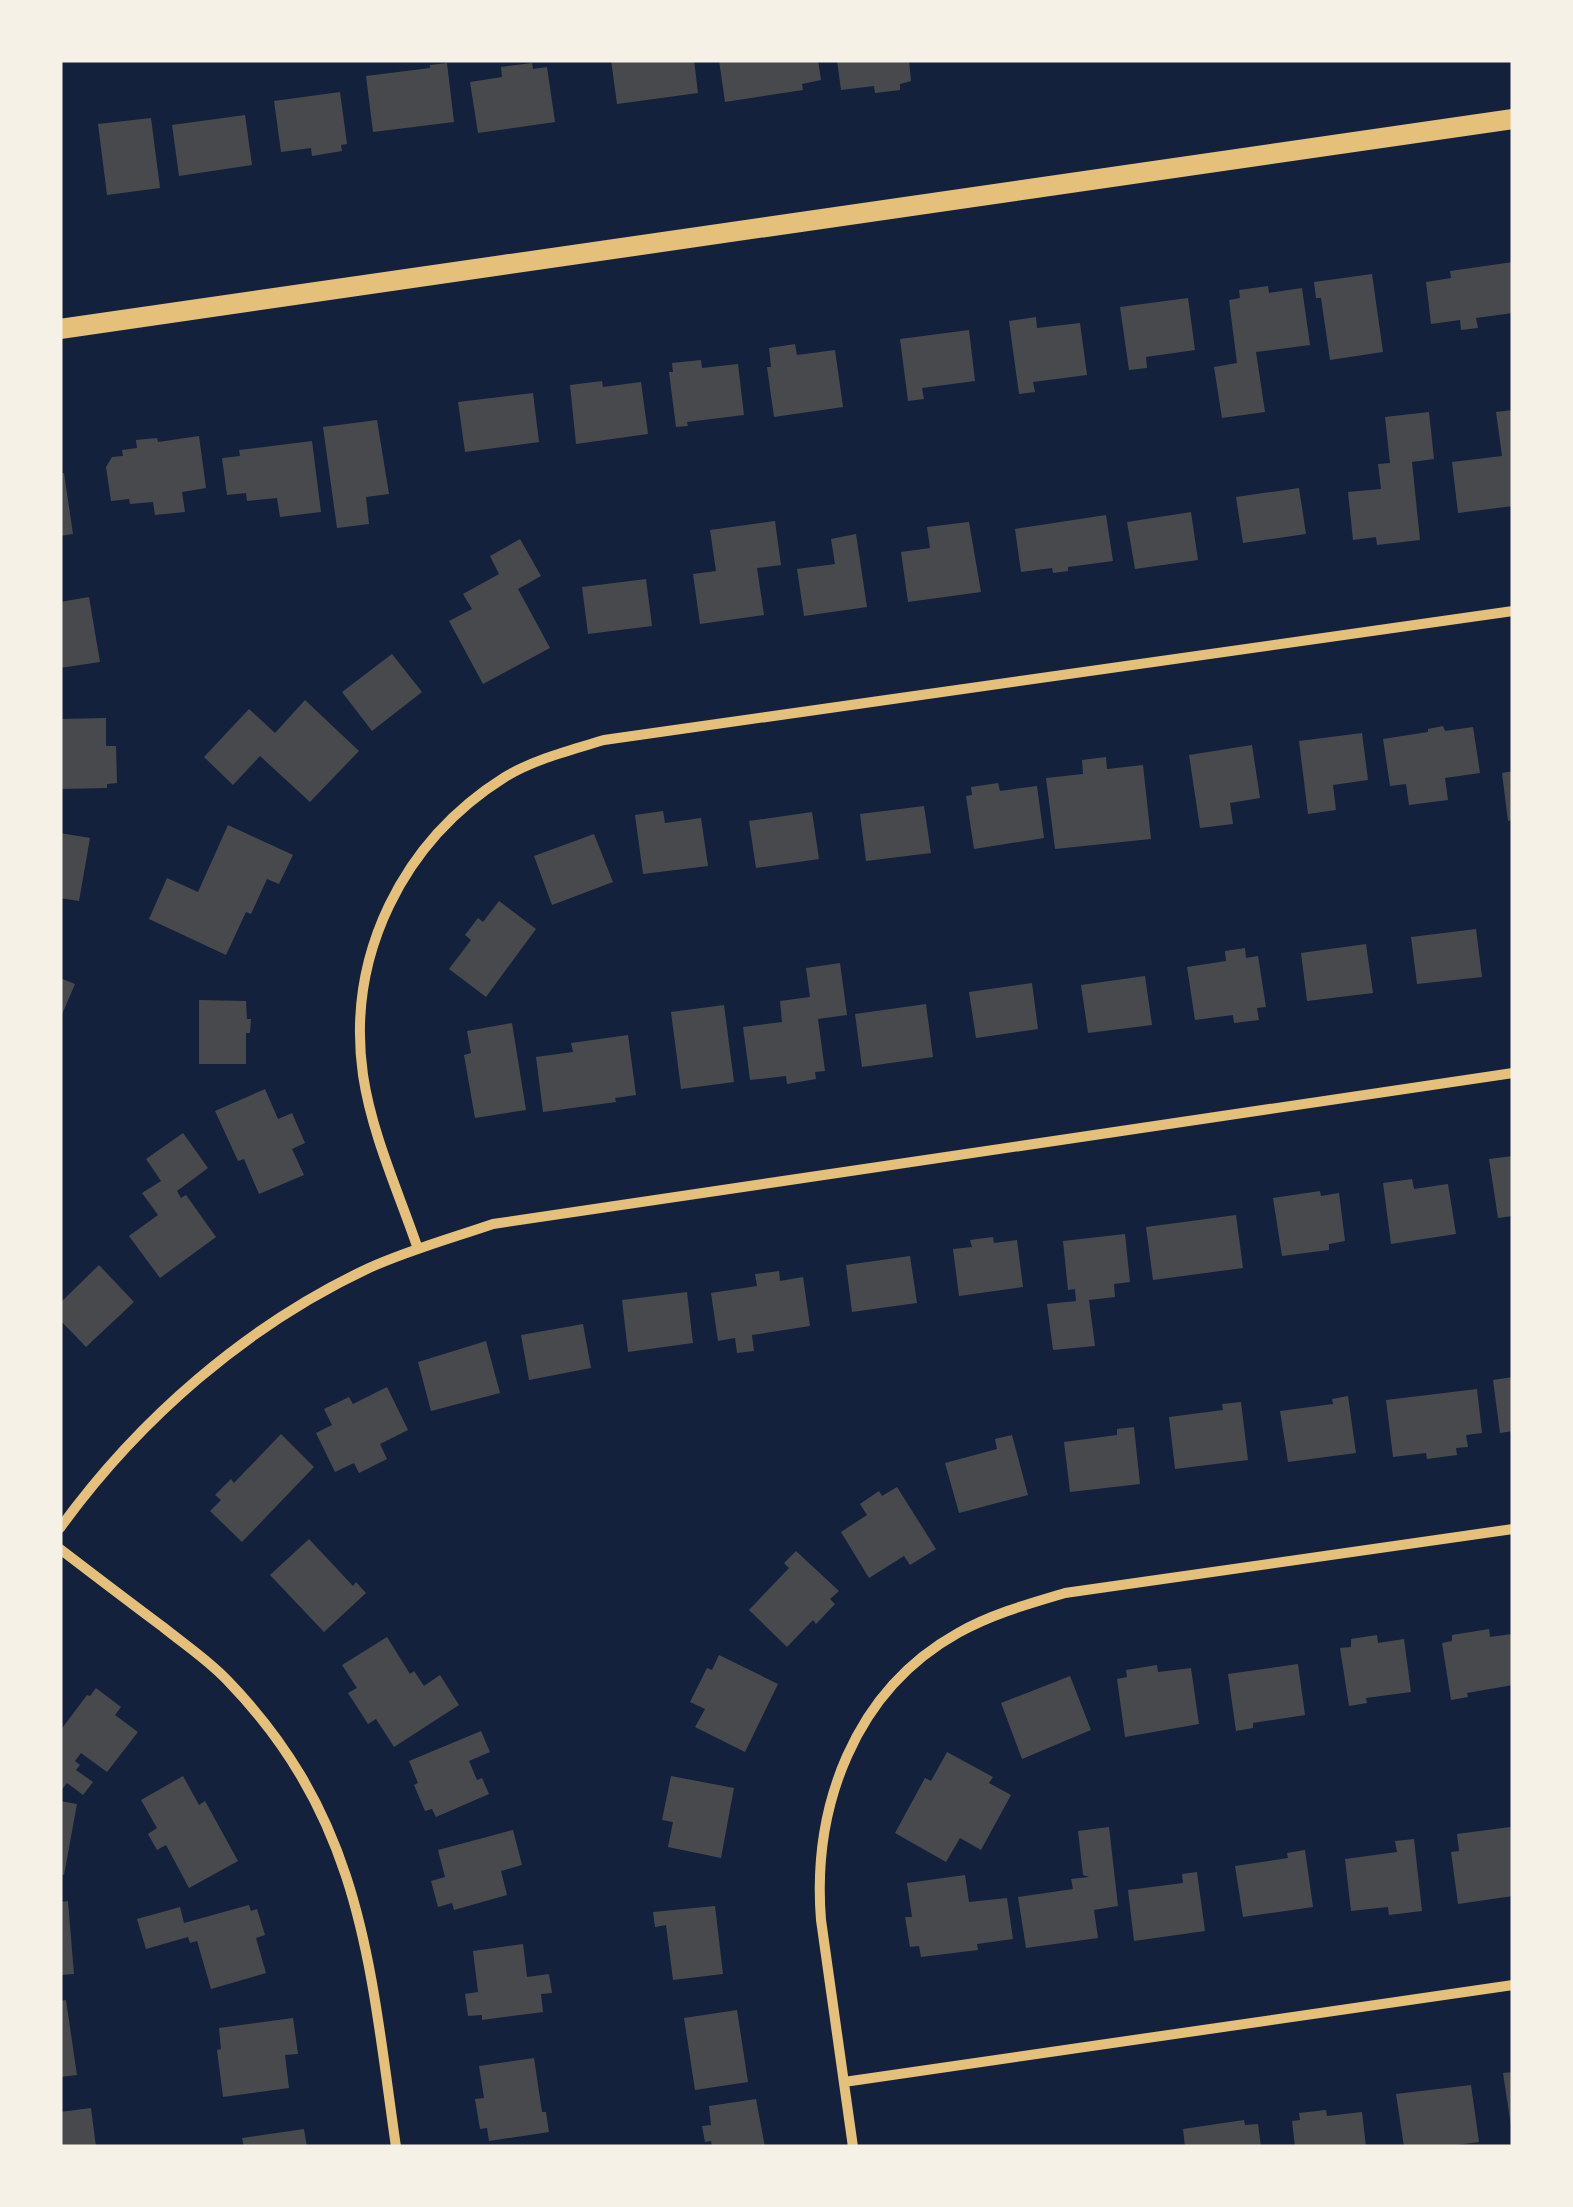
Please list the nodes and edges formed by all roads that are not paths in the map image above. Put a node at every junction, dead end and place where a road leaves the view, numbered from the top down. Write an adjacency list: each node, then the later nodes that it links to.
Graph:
1 (1513, 120): 2 (main road)
2 (60, 329)
3 (1513, 611): 5 (street)
4 (1513, 1073): 5 (street)
5 (418, 1250): 6 (street)
6 (60, 1528)
7 (1513, 1529): 10 (street)
8 (60, 1549): 11 (street)
9 (1513, 1985): 10 (street)
10 (844, 2082): 12 (street)
11 (396, 2147)
12 (853, 2147)

